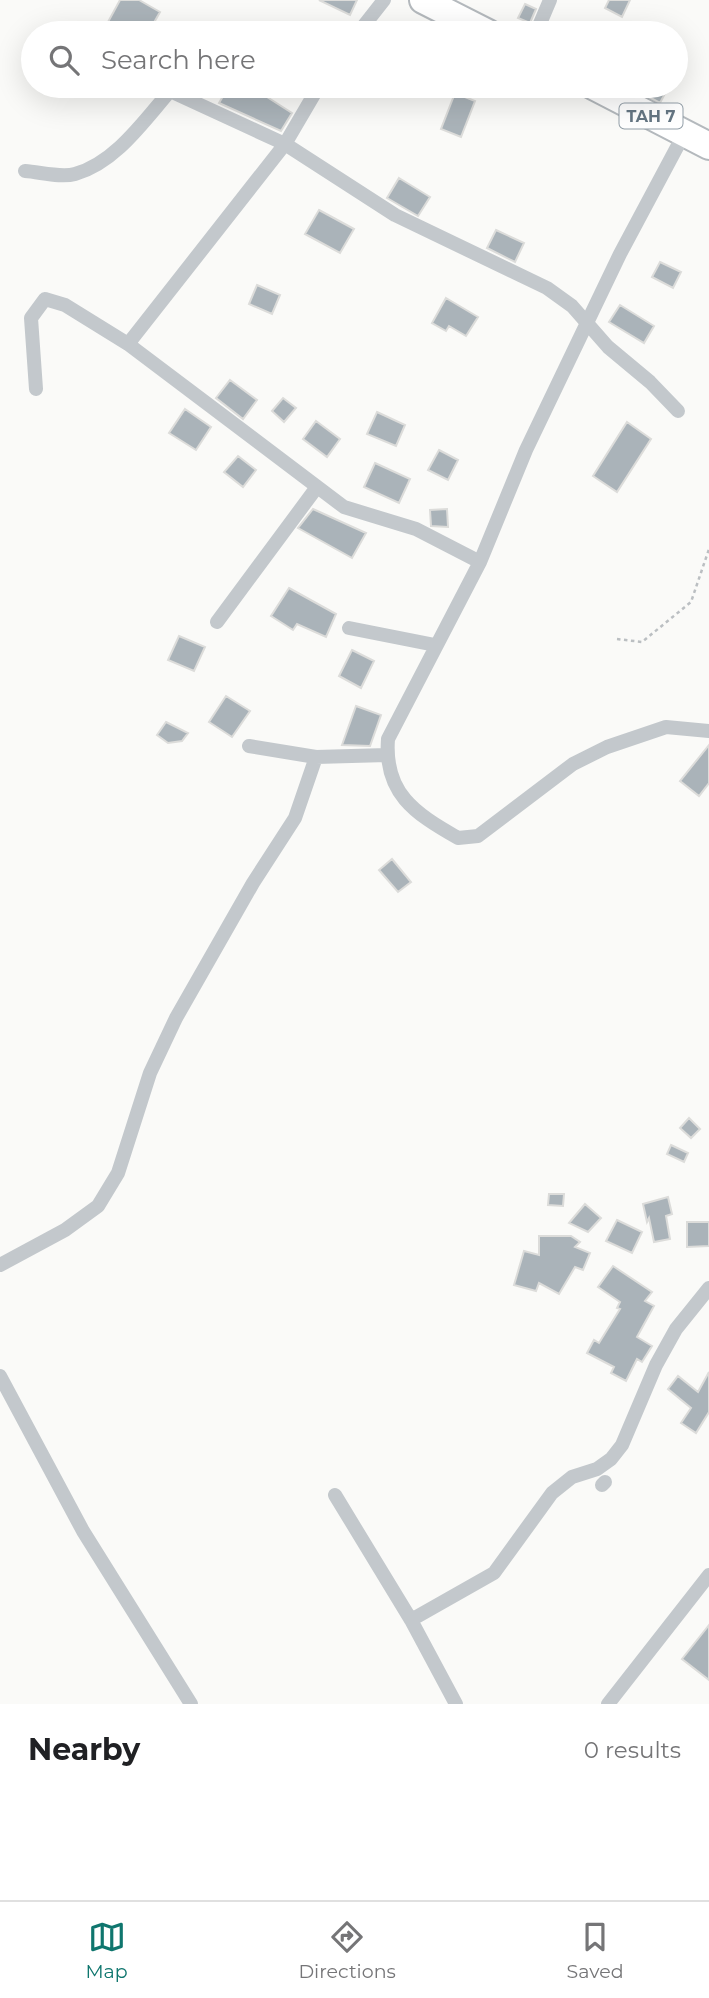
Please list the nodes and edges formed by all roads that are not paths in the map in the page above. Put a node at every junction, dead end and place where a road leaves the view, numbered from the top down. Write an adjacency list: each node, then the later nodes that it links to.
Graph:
1 (384, 0): 4 (street)
2 (423, 0): 5 (highway)
3 (550, 0): 6 (street)
4 (367, 21)
5 (464, 21)
6 (541, 21)
7 (164, 98): 14 (street)
8 (185, 98): 12 (street)
9 (312, 98): 12 (street)
10 (616, 98): 11 (highway, TAH 7)
11 (684, 134): 13 (highway, TAH 7); 15 (street)
12 (285, 144): 15 (street); 16 (street)
13 (709, 146)
14 (25, 171)
15 (586, 323): 18 (street); 20 (street)
16 (128, 344): 17 (street); 19 (street)
17 (36, 389)
18 (678, 411)
19 (317, 487): 20 (street); 21 (street)
20 (480, 562): 23 (street)
21 (217, 621)
22 (349, 628): 23 (street)
23 (435, 645): 26 (street)
24 (709, 730): 26 (street)
25 (249, 746): 27 (street)
26 (387, 755): 27 (street)
27 (316, 757): 28 (street)
28 (0, 1265)
29 (709, 1288): 33 (street)
30 (0, 1376): 34 (street)
31 (335, 1495): 33 (street)
32 (709, 1575): 36 (street)
33 (411, 1620): 35 (street)
34 (191, 1704)
35 (456, 1704)
36 (608, 1704)

